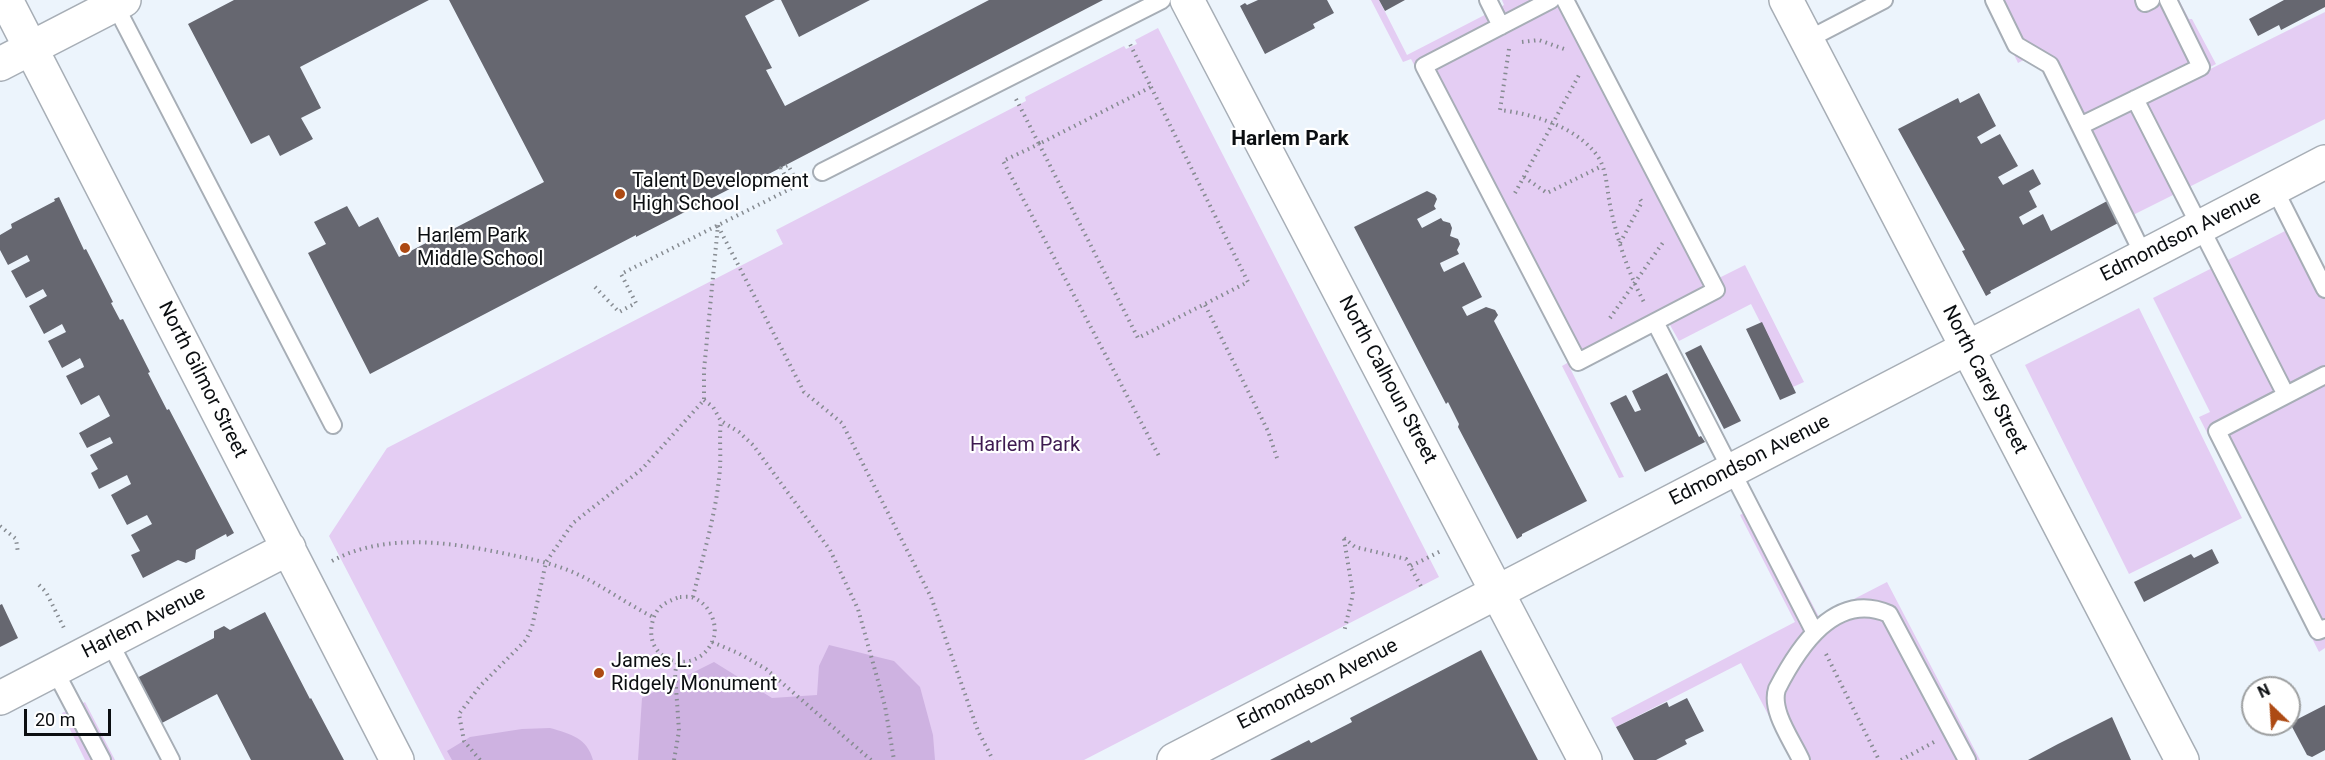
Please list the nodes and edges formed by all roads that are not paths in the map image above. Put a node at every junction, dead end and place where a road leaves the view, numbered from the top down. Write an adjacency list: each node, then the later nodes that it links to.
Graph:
1 (6, 0): 16 (street, North Gilmor Street)
2 (1162, 0): 21 (lane)
3 (1187, 0): 33 (street, North Calhoun Street)
4 (1488, 0): 14 (lane)
5 (1551, 0): 14 (lane)
6 (1565, 0): 26 (lane)
7 (1786, 0): 15 (street, North Carey Street)
8 (1884, 0): 15 (lane)
9 (1994, 0): 19 (lane)
10 (2144, 0): 11 (lane)
11 (2151, 0)
12 (2168, 0): 18 (lane)
13 (120, 2): 16 (street); 30 (lane)
14 (1501, 26): 26 (lane)
15 (1807, 40): 27 (street, North Carey Street)
16 (31, 48): 17 (street); 32 (street, North Gilmor Street)
17 (0, 64)
18 (2135, 99): 19 (lane); 23 (lane)
19 (2080, 126): 24 (lane)
20 (2325, 162): 22 (street, Edmondson Avenue)
21 (822, 172)
22 (2274, 189): 23 (street, Edmondson Avenue); 25 (lane)
23 (2200, 227): 24 (street, Edmondson Avenue); 29 (lane)
24 (2144, 256): 27 (street, Edmondson Avenue)
25 (2325, 290)
26 (1655, 322): 31 (lane)
27 (1967, 348): 31 (street, Edmondson Avenue); 46 (street, North Carey Street)
28 (2325, 375): 29 (lane)
29 (2286, 395): 34 (lane)
30 (333, 425)
31 (1731, 470): 33 (street, Edmondson Avenue); 35 (lane)
32 (289, 548): 36 (street, Harlem Avenue); 41 (street, North Gilmor Street)
33 (1498, 592): 42 (street, Edmondson Avenue); 43 (street, North Calhoun Street)
34 (2325, 628)
35 (1814, 631): 44 (lane); 45 (lane)
36 (109, 640): 37 (street, Harlem Avenue); 40 (lane)
37 (54, 669): 38 (street, Harlem Avenue); 39 (lane)
38 (0, 698)
39 (102, 760)
40 (171, 760)
41 (397, 760)
42 (1174, 760)
43 (1585, 760)
44 (1801, 760)
45 (1968, 760)
46 (2182, 760)

